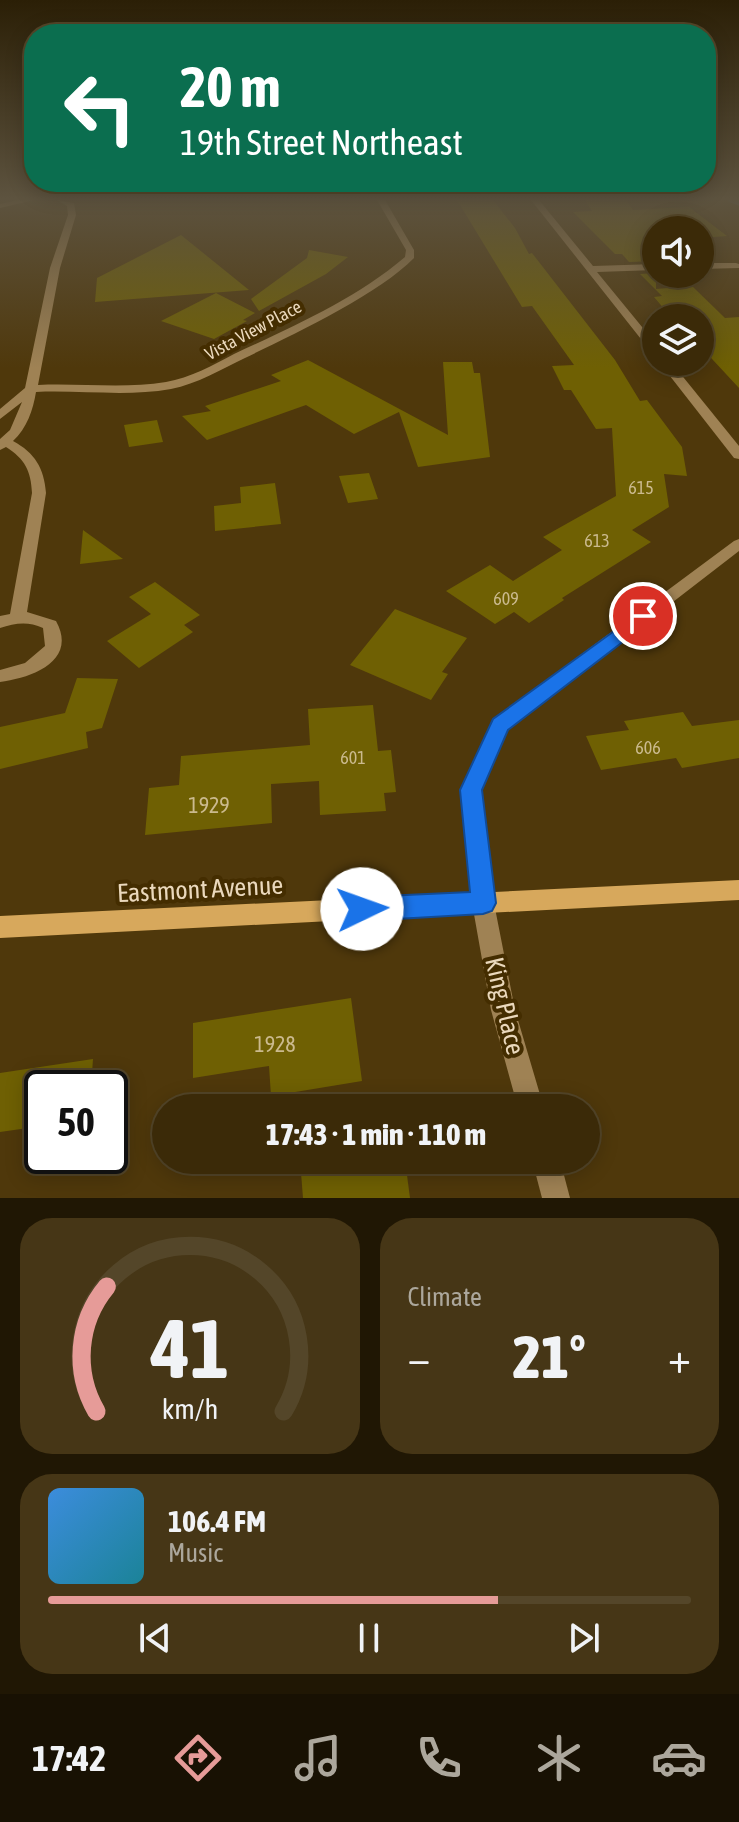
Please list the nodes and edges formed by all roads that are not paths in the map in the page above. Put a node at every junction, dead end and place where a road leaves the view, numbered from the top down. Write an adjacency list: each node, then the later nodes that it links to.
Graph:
1 (59, 256): 10 (street)
2 (409, 256): 10 (street, Vista View Place)
3 (580, 256): 7 (street)
4 (714, 266): 5 (street)
5 (736, 266)
6 (642, 267): 7 (street)
7 (591, 269): 8 (street)
8 (642, 333)
9 (676, 376): 13 (street)
10 (31, 389): 11 (street); 12 (street)
11 (0, 415)
12 (3, 444): 15 (street)
13 (739, 455)
14 (739, 544): 19 (street, King Place)
15 (18, 617): 16 (street); 17 (street)
16 (0, 622)
17 (0, 676)
18 (739, 890): 19 (main road, Eastmont Avenue)
19 (483, 903): 20 (main road, Eastmont Avenue); 21 (street, King Place)
20 (0, 927)
21 (527, 1094)
22 (550, 1174): 23 (street)
23 (556, 1198)

